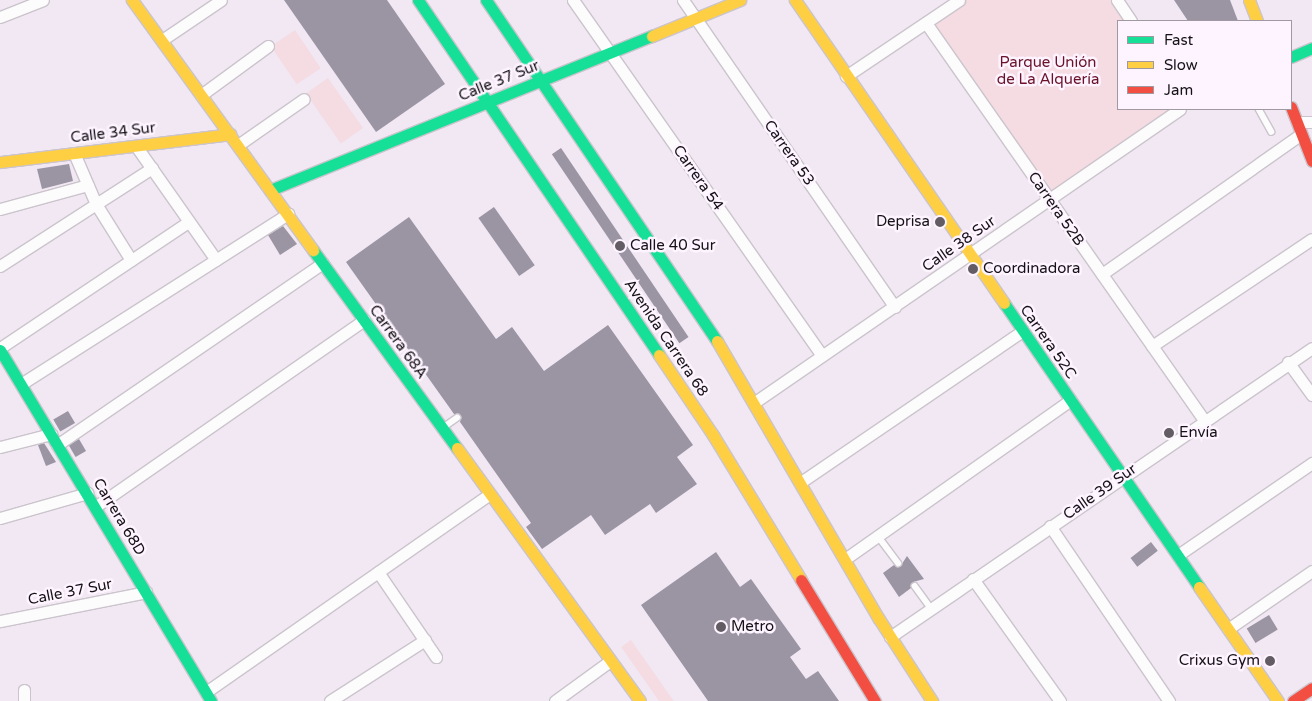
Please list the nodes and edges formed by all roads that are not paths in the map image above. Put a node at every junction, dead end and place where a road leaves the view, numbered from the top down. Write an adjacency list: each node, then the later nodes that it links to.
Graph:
1 (43, 0): 13 (street)
2 (132, 0): 18 (street, Carrera 68A)
3 (221, 0): 18 (street)
4 (418, 0): 27 (street, Avenida Carrera 68)
5 (486, 0): 24 (street)
6 (573, 0): 21 (street, Carrera 54)
7 (683, 0): 14 (street, Carrera 53)
8 (740, 0): 14 (street, Calle 37 Sur)
9 (795, 0): 23 (street, Carrera 52C)
10 (959, 0): 17 (street)
11 (1117, 0): 15 (street)
12 (1249, 0): 16 (street)
13 (0, 17)
14 (695, 18): 21 (street, Calle 37 Sur); 56 (street, Carrera 53)
15 (1130, 20)
16 (1257, 20)
17 (926, 23): 23 (street); 44 (street, Carrera 52B)
18 (162, 40): 25 (street, Carrera 68A)
19 (268, 46): 25 (street)
20 (1312, 48): 22 (street)
21 (610, 52): 24 (street, Calle 37 Sur); 62 (street, Carrera 54)
22 (1292, 57)
23 (846, 76): 50 (street, Carrera 52C)
24 (542, 80): 27 (street, Calle 37 Sur); 67 (street)
25 (201, 95): 34 (street, Carrera 68A)
26 (304, 99): 36 (street)
27 (488, 102): 43 (street, Calle 37 Sur); 103 (street, Avenida Carrera 68)
28 (1179, 110): 44 (street, Calle 38 Sur)
29 (1259, 110): 33 (lane)
30 (1292, 110): 31 (street)
31 (1297, 122): 32 (street); 35 (street)
32 (1312, 122)
33 (1272, 132)
34 (230, 134): 36 (street, Carrera 68A); 37 (street, Calle 34 Sur)
35 (1301, 134): 39 (street); 55 (street)
36 (238, 145): 43 (street, Carrera 68A)
37 (136, 146): 38 (street, Calle 34 Sur); 41 (street)
38 (74, 153): 40 (street, Calle 34 Sur); 42 (street)
39 (1312, 161)
40 (0, 162)
41 (152, 168): 45 (street); 48 (street)
42 (88, 185): 45 (street); 46 (street)
43 (270, 190): 47 (street, Carrera 68A)
44 (1050, 199): 50 (street, Calle 38 Sur); 55 (street, Carrera 52B)
45 (96, 204): 51 (street); 54 (street)
46 (0, 209)
47 (288, 214): 52 (street); 53 (street, Carrera 68A)
48 (188, 222): 51 (street); 52 (street)
49 (1312, 239): 59 (street)
50 (969, 255): 56 (street, Calle 38 Sur); 58 (street, Carrera 52C)
51 (131, 260): 61 (street)
52 (216, 260): 64 (street)
53 (323, 263): 57 (street, Carrera 68A); 72 (street)
54 (0, 266)
55 (1102, 274): 59 (street, Carrera 52B)
56 (895, 307): 62 (street, Calle 38 Sur)
57 (364, 320): 70 (street, Carrera 68A); 79 (street)
58 (1022, 331): 66 (street, Carrera 52C); 76 (street)
59 (1152, 346): 69 (street, Carrera 52B)
60 (1312, 348): 63 (street, Calle 39 Sur)
61 (0, 349): 64 (street, Carrera 68D)
62 (822, 356): 67 (street, Calle 38 Sur)
63 (1288, 362): 65 (street); 69 (street, Calle 39 Sur)
64 (20, 384): 71 (street, Carrera 68D)
65 (1312, 396)
66 (1070, 400): 75 (street, Carrera 52C); 82 (street)
67 (755, 402): 76 (street)
68 (457, 418): 70 (lane)
69 (1204, 420): 75 (street, Calle 39 Sur)
70 (442, 428): 78 (street, Carrera 68A)
71 (51, 434): 72 (street, Carrera 68D); 73 (street)
72 (57, 445): 77 (street, Carrera 68D)
73 (0, 447)
74 (1312, 463): 83 (street)
75 (1123, 476): 81 (street, Calle 39 Sur); 83 (street, Carrera 52C)
76 (801, 482): 84 (street)
77 (87, 493): 79 (street, Carrera 68D); 80 (street)
78 (490, 494): 87 (street); 97 (street, Carrera 68A)
79 (95, 507): 90 (street, Carrera 68D)
80 (0, 518)
81 (1050, 526): 88 (street, Calle 39 Sur); 106 (street)
82 (878, 536): 84 (street); 85 (lane)
83 (1178, 555): 93 (street, Carrera 52C)
84 (845, 559): 94 (street)
85 (898, 563)
86 (1312, 570): 93 (street)
87 (378, 572): 95 (street); 99 (street)
88 (973, 579): 91 (street, Calle 39 Sur); 105 (street)
89 (915, 586): 91 (lane)
90 (146, 592): 92 (street, Calle 37 Sur); 99 (street, Carrera 68D)
91 (931, 608): 94 (street, Calle 39 Sur)
92 (0, 621)
93 (1228, 629): 107 (street, Carrera 52C)
94 (890, 637): 104 (street)
95 (424, 640): 96 (street); 101 (street)
96 (436, 657)
97 (610, 661): 100 (street); 102 (street, Carrera 68A)
98 (1312, 688): 108 (street)
99 (209, 696)
100 (560, 700)
101 (330, 701)
102 (640, 701)
103 (875, 701)
104 (932, 701)
105 (1060, 701)
106 (1169, 701)
107 (1278, 701)
108 (1293, 701)

